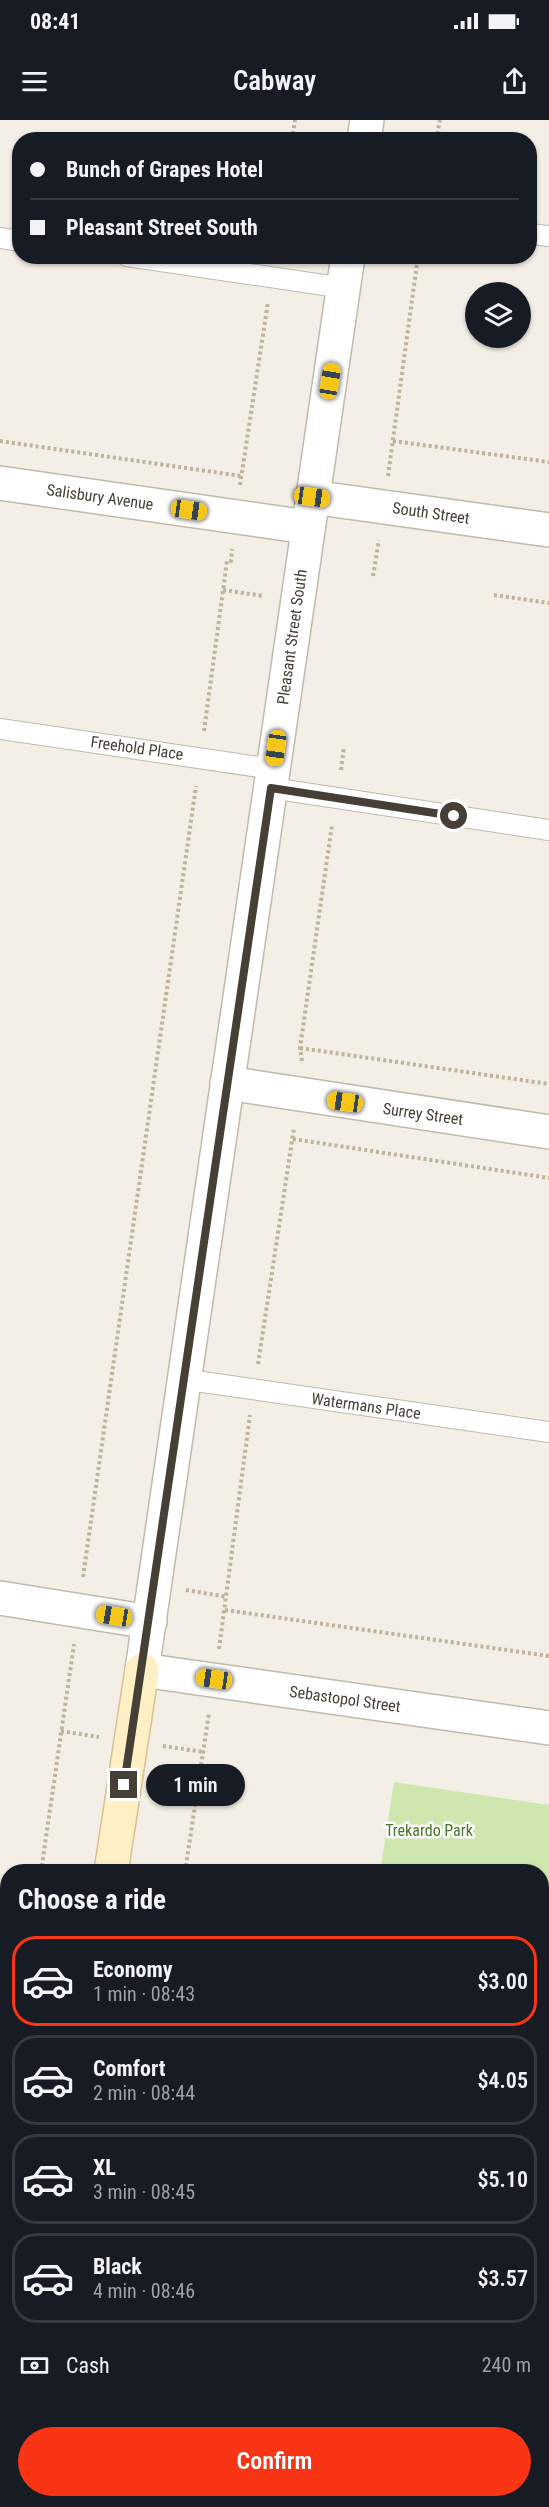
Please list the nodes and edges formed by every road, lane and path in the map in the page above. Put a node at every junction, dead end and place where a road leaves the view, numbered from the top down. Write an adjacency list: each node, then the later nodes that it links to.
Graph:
1 (180, 264): 4 (lane)
2 (417, 264): 6 (path)
3 (346, 272): 4 (lane); 8 (street, Pleasant Street South)
4 (272, 278): 5 (path)
5 (0, 441)
6 (549, 462)
7 (1, 489): 8 (street, Salisbury Avenue)
8 (310, 512): 9 (street, South Street); 12 (street, Pleasant Street South)
9 (549, 530)
10 (223, 590): 12 (path)
11 (494, 595): 13 (path)
12 (297, 600): 16 (street, Pleasant Street South)
13 (549, 603)
14 (0, 729): 16 (lane, Freehold Place)
15 (344, 747): 17 (path)
16 (272, 779): 17 (lane, Freehold Place); 20 (street, Pleasant Street South)
17 (336, 798): 18 (lane, Freehold Place); 21 (path)
18 (549, 830)
19 (152, 1081): 28 (path)
20 (227, 1083): 22 (street, Surrey Street); 25 (street, Pleasant Street South)
21 (549, 1084)
22 (549, 1132)
23 (293, 1139): 24 (path)
24 (549, 1178)
25 (182, 1379): 26 (lane, Watermans Place); 29 (street, Pleasant Street South)
26 (549, 1432)
27 (0, 1598): 28 (street)
28 (78, 1610): 29 (street); 34 (path)
29 (150, 1622): 31 (street, Pleasant Street South)
30 (549, 1656): 32 (path)
31 (142, 1670): 32 (street, Sebastopol Street); 35 (main road, Pleasant Street South)
32 (214, 1679): 33 (street, Sebastopol Street); 36 (path)
33 (549, 1728)
34 (42, 1864)
35 (112, 1864)
36 (186, 1864)

